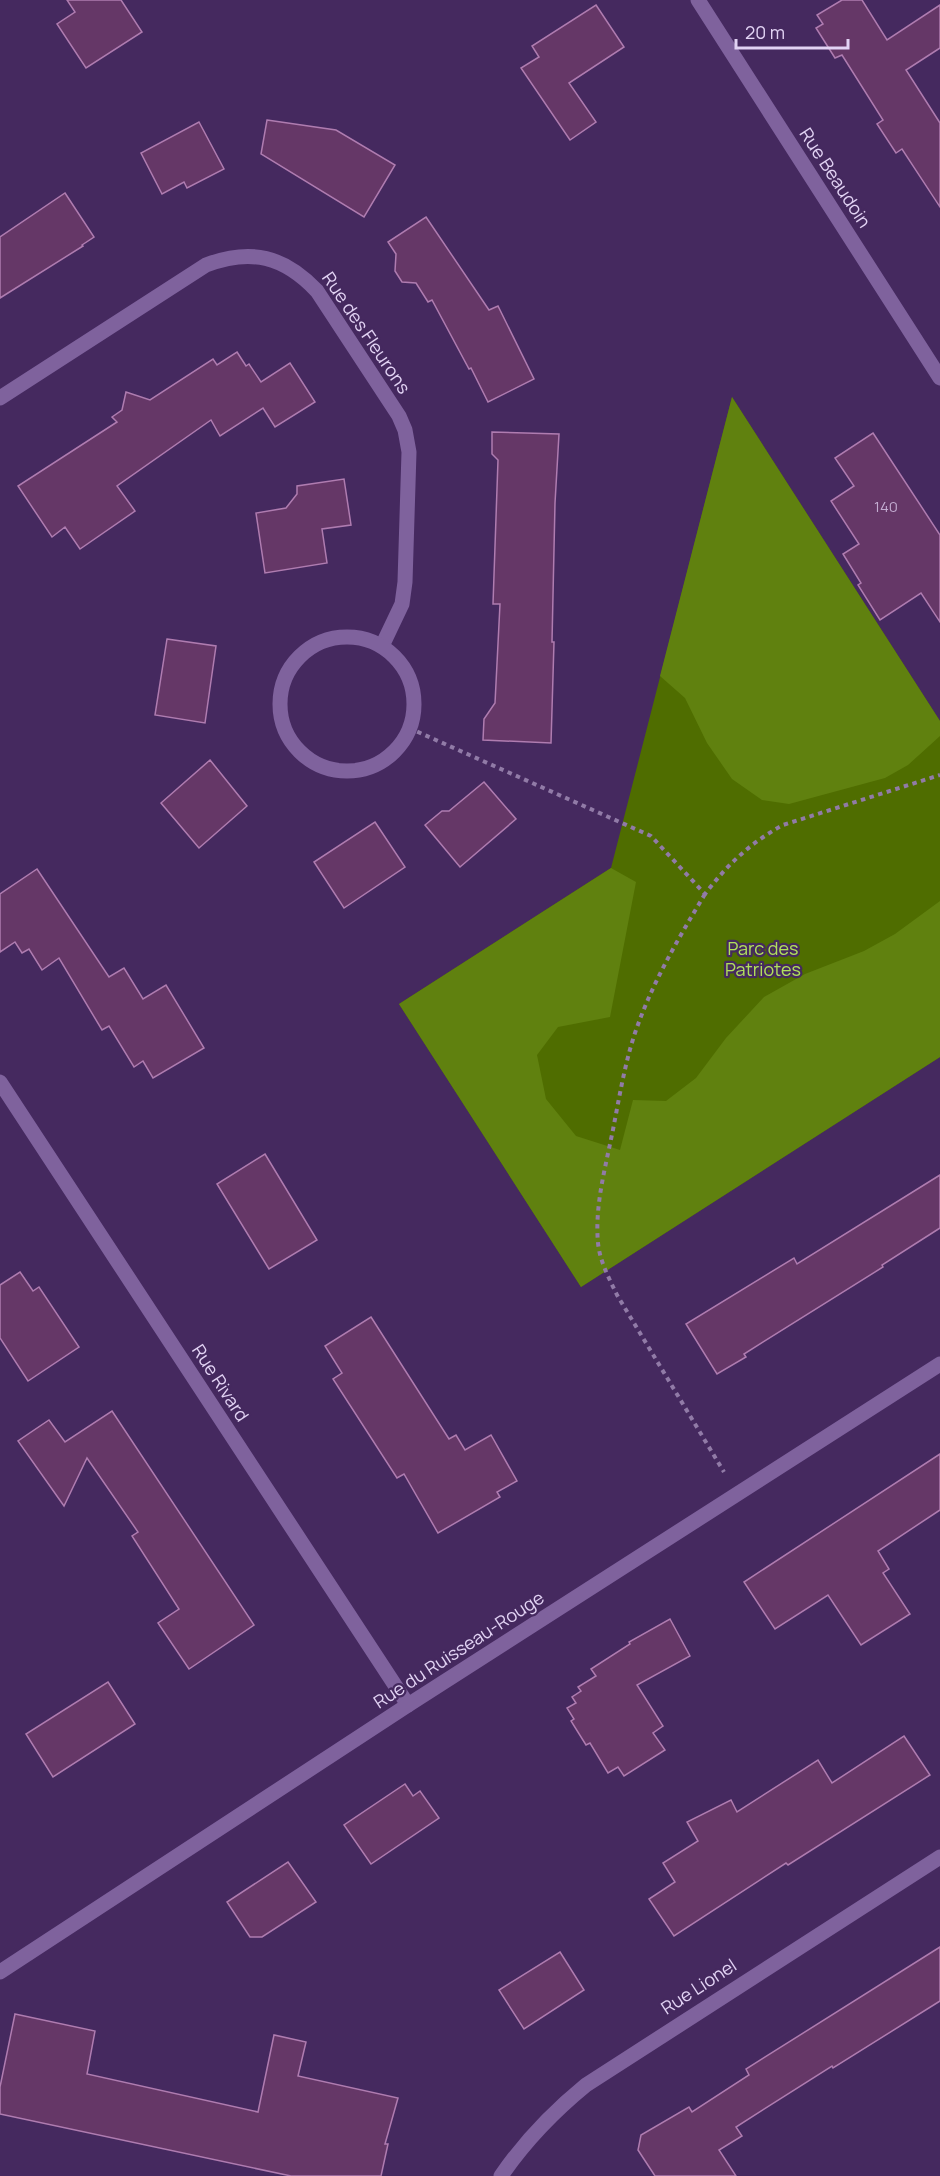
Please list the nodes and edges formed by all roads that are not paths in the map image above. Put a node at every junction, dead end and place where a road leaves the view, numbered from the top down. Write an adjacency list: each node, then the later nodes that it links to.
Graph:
1 (698, 0): 2 (street, Rue Beaudoin)
2 (940, 378)
3 (0, 398): 4 (street, Rue des Fleurons)
4 (382, 646): 4 (street)
5 (0, 1082): 7 (street, Rue Rivard)
6 (940, 1364): 7 (street, Rue du Ruisseau-Rouge)
7 (408, 1705): 9 (street, Rue du Ruisseau-Rouge)
8 (940, 1857): 10 (street, Rue Lionel)
9 (0, 1972)
10 (501, 2176)

